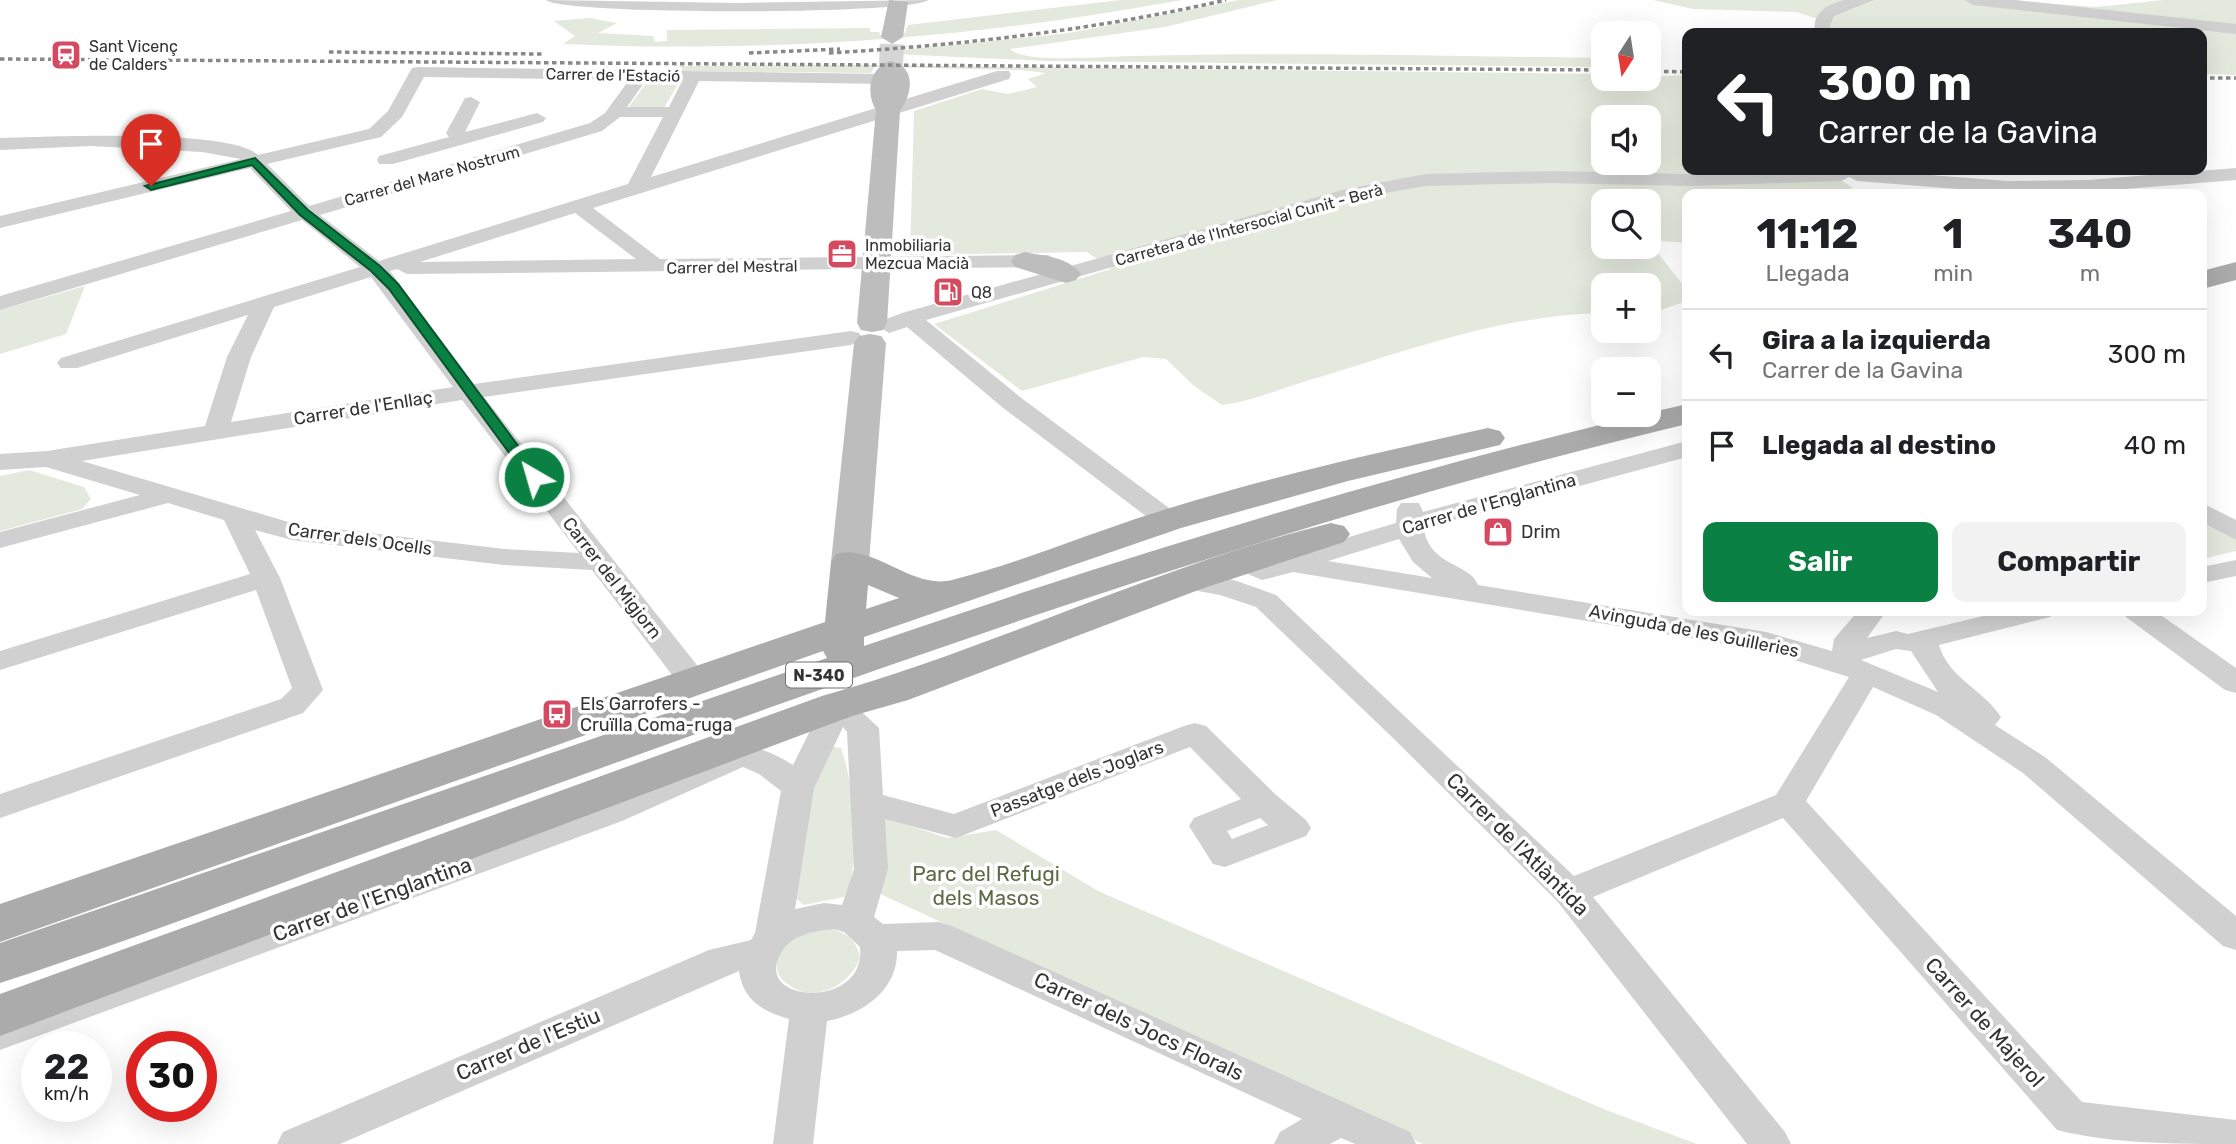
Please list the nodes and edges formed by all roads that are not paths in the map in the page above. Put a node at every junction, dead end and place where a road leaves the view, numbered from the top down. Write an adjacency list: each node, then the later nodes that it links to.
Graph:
1 (554, 0): 6 (street)
2 (920, 0): 5 (street)
3 (1866, 0): 7 (street)
4 (1973, 0): 8 (street)
5 (898, 1): 6 (street); 9 (street)
6 (704, 4)
7 (1821, 28)
8 (2236, 29)
9 (892, 37)
10 (1003, 75): 15 (street)
11 (641, 76): 12 (street, Carrer de l'Estació); 16 (street, Carrer del Mare Nostrum); 21 (street, Carrer de l'Estació)
12 (693, 77): 13 (street, Carrer de l'Estació); 17 (street)
13 (884, 79): 15 (street)
14 (471, 102): 19 (street)
15 (891, 106): 26 (street); 32 (street)
16 (615, 112): 17 (street); 18 (street, Carrer del Mare Nostrum)
17 (675, 112): 26 (street)
18 (566, 130): 19 (street); 28 (street, Carrer del Mare Nostrum)
19 (461, 139): 22 (street)
20 (0, 144): 21 (street)
21 (250, 157): 28 (street, Carrer del Migjorn); 29 (street)
22 (386, 160)
23 (1769, 175): 30 (street, Carretera de l'Intersocial Cunit - Berà)
24 (1872, 175): 25 (street, Carretera de l'Intersocial Cunit - Berà)
25 (2230, 176)
26 (637, 186): 27 (street)
27 (577, 205): 33 (street); 34 (street)
28 (304, 212): 34 (street, Carrer del Migjorn); 38 (street, Carrer del Mare Nostrum)
29 (0, 222)
30 (1130, 257): 31 (street, Carrer del Mestral); 36 (street, Carretera de l'Intersocial Cunit - Berà)
31 (1025, 261): 32 (street, Carrer del Mestral); 36 (street)
32 (876, 265): 33 (street, Carrer del Mestral); 40 (street)
33 (652, 267): 34 (street, Carrer del Mestral)
34 (376, 269): 39 (street); 42 (street, Carrer del Migjorn)
35 (2236, 271): 37 (main road)
36 (1066, 274): 40 (street, Carretera de l'Intersocial Cunit - Berà)
37 (2207, 279)
38 (0, 303)
39 (264, 304): 41 (street); 45 (street)
40 (878, 330): 42 (street, Carrer de l'Enllaç); 54 (street); 60 (street)
41 (69, 363)
42 (468, 392): 45 (street, Carrer de l'Enllaç); 58 (street, Carrer del Migjorn)
43 (1682, 409): 46 (main road)
44 (1591, 417): 54 (main road)
45 (216, 431): 48 (street, Carrer de l'Enllaç)
46 (1672, 434): 53 (main road); 91 (main road, N-340)
47 (0, 450): 48 (street)
48 (47, 459): 49 (street, Carrer de l'Enllaç); 50 (street, Carrer dels Ocells)
49 (0, 462)
50 (169, 495): 52 (street, Carrer dels Ocells); 57 (street)
51 (2207, 514): 55 (street)
52 (235, 516): 56 (street, Carrer dels Ocells); 61 (street)
53 (1408, 519): 59 (street, Carrer de l'Englantina); 64 (main road); 66 (street, Avinguda de les Guilleries)
54 (1168, 520): 65 (main road)
55 (2236, 532)
56 (317, 537): 58 (street, Carrer dels Ocells); 61 (street)
57 (0, 540)
58 (599, 562): 76 (street, Carrer del Migjorn)
59 (1291, 563): 64 (street, Carrer de l'Englantina); 66 (street, Avinguda de les Guilleries)
60 (850, 565): 65 (main road); 71 (main road); 73 (main road)
61 (262, 568): 74 (street); 85 (street)
62 (2236, 568): 63 (street)
63 (2207, 574)
64 (1257, 578): 78 (main road); 86 (street, Carrer de l'Atlàntida)
65 (953, 592): 71 (main road)
66 (1483, 593): 75 (street, Avinguda de les Guilleries)
67 (1866, 616): 75 (street)
68 (1875, 616): 72 (street)
69 (2019, 616): 72 (street)
70 (2143, 616): 77 (street)
71 (844, 635): 73 (main road); 78 (main road)
72 (1916, 641): 75 (street); 79 (street)
73 (784, 652): 76 (main road)
74 (0, 661)
75 (1854, 664): 79 (street, Avinguda de les Guilleries); 84 (street)
76 (693, 681): 87 (main road)
77 (2236, 683)
78 (839, 700): 80 (main road); 81 (street); 82 (street)
79 (1995, 737): 89 (street, Avinguda de les Guilleries)
80 (727, 754): 81 (street); 93 (main road); 94 (street, Carrer de l'Englantina)
81 (798, 788): 90 (street)
82 (865, 802): 83 (street, Passatge dels Joglars); 88 (street)
83 (1264, 803)
84 (1788, 803): 86 (street); 96 (street, Carrer de Majerol)
85 (0, 806)
86 (1569, 892): 101 (street, Carrer de l'Atlàntida)
87 (0, 923)
88 (865, 929): 90 (street); 92 (street); 95 (street, Carrer dels Jocs Florals)
89 (2236, 936)
90 (766, 944): 92 (street); 97 (street, Carrer de l'Estiu)
91 (0, 963)
92 (810, 1010): 98 (street)
93 (0, 1015)
94 (0, 1035)
95 (1339, 1119): 99 (street); 100 (street, Carrer dels Jocs Florals)
96 (2236, 1137)
97 (298, 1144)
98 (793, 1144)
99 (1294, 1144)
100 (1396, 1144)
101 (1771, 1144)

